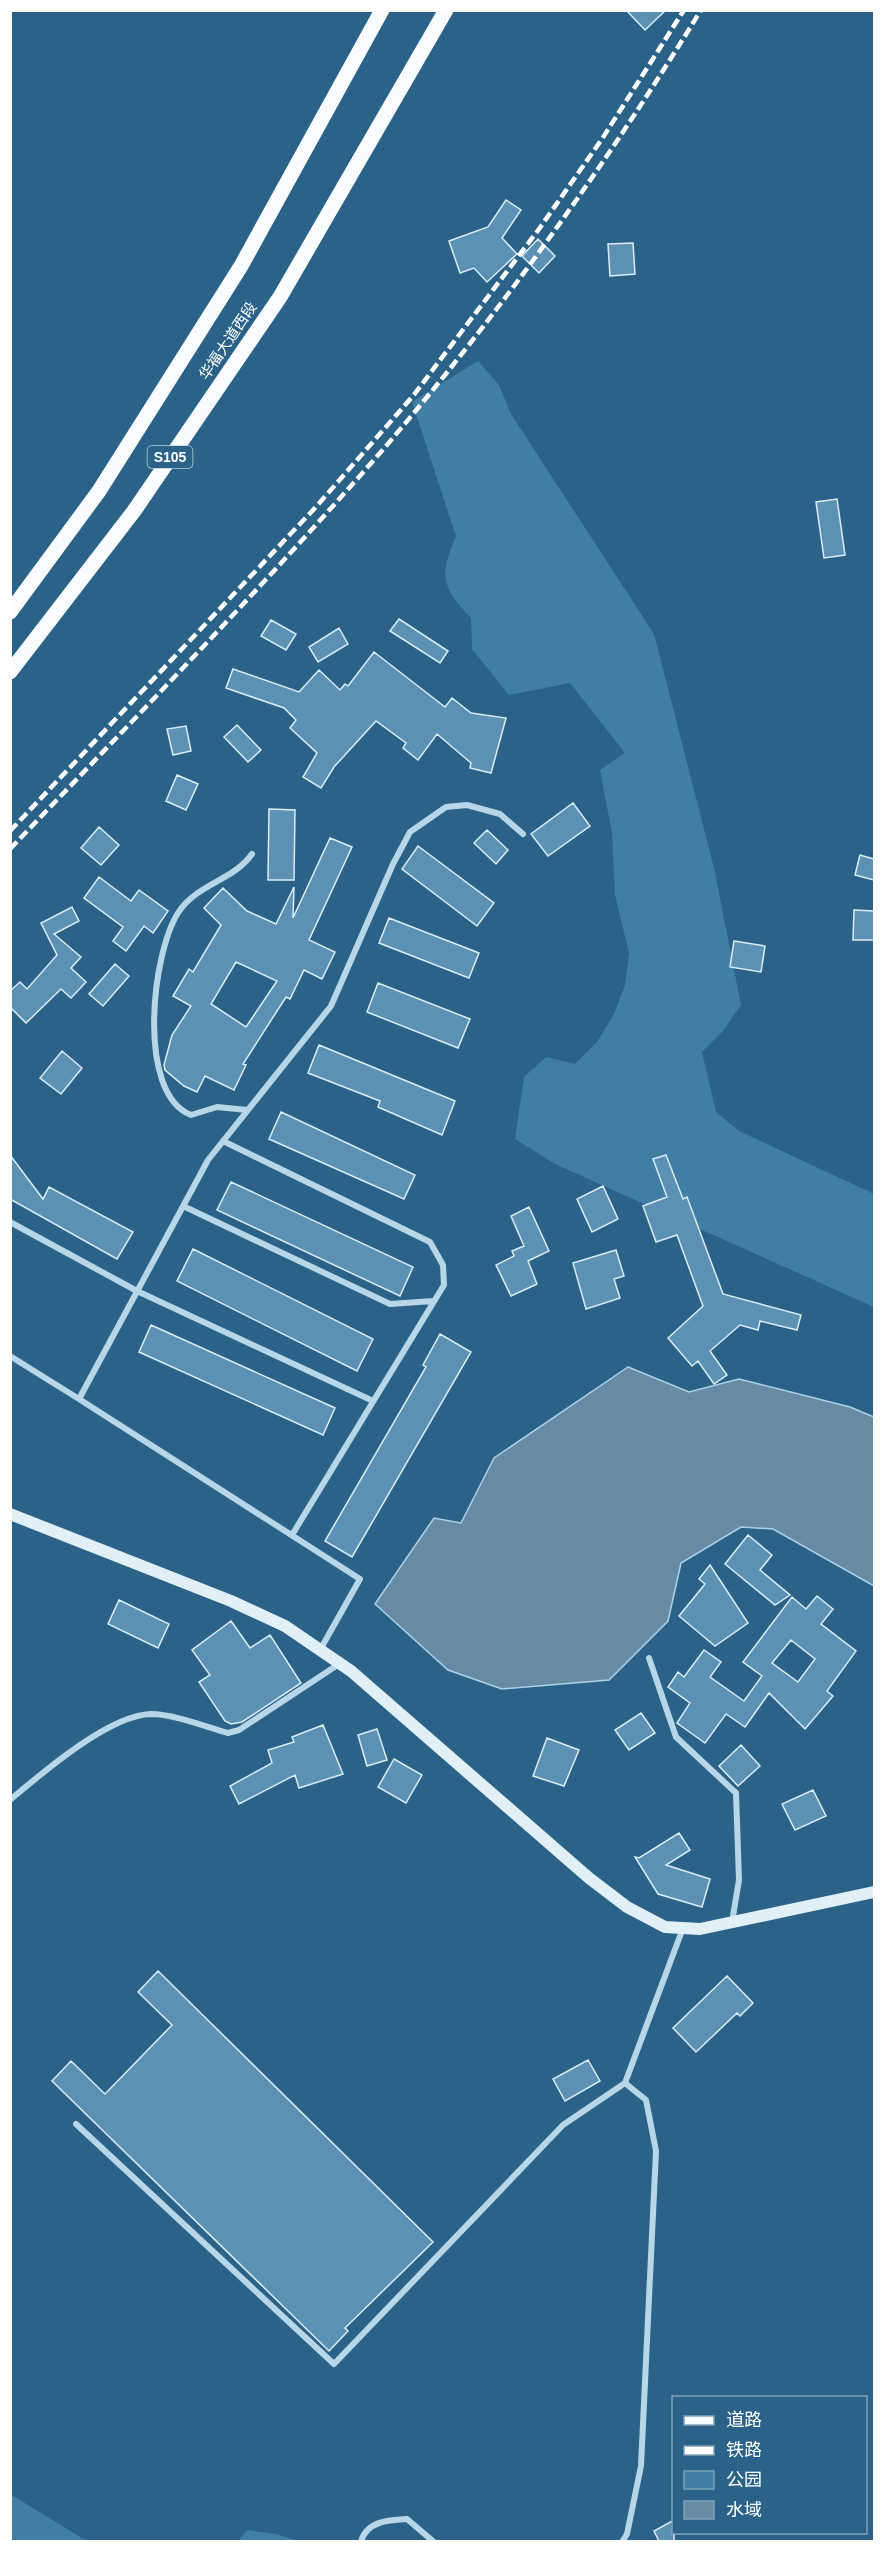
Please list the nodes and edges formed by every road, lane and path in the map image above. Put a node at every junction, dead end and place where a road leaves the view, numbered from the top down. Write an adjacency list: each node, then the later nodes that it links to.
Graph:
1 (382, 10): 3 (main road, 华福大道西段 / S105)
2 (446, 10): 4 (main road, 华福大道西段 / S105)
3 (10, 612)
4 (10, 672)
5 (523, 834): 7 (street)
6 (252, 854): 7 (street)
7 (248, 1110): 8 (street)
8 (223, 1141): 9 (street); 12 (street)
9 (183, 1206): 11 (street); 12 (street)
10 (10, 1222): 11 (street)
11 (137, 1291): 14 (street); 15 (street)
12 (433, 1301): 15 (street)
13 (10, 1356): 14 (street)
14 (79, 1399): 17 (street)
15 (374, 1401): 17 (street)
16 (10, 1512): 18 (street)
17 (292, 1535): 18 (street)
18 (320, 1650): 20 (street)
19 (649, 1658): 23 (street)
20 (340, 1663): 21 (street); 24 (street)
21 (10, 1800)
22 (874, 1892): 23 (street)
23 (732, 1922): 24 (street)
24 (683, 1928): 25 (street)
25 (625, 2083): 26 (street); 29 (street)
26 (76, 2124)
27 (361, 2541): 28 (street)
28 (434, 2541)
29 (622, 2541)

